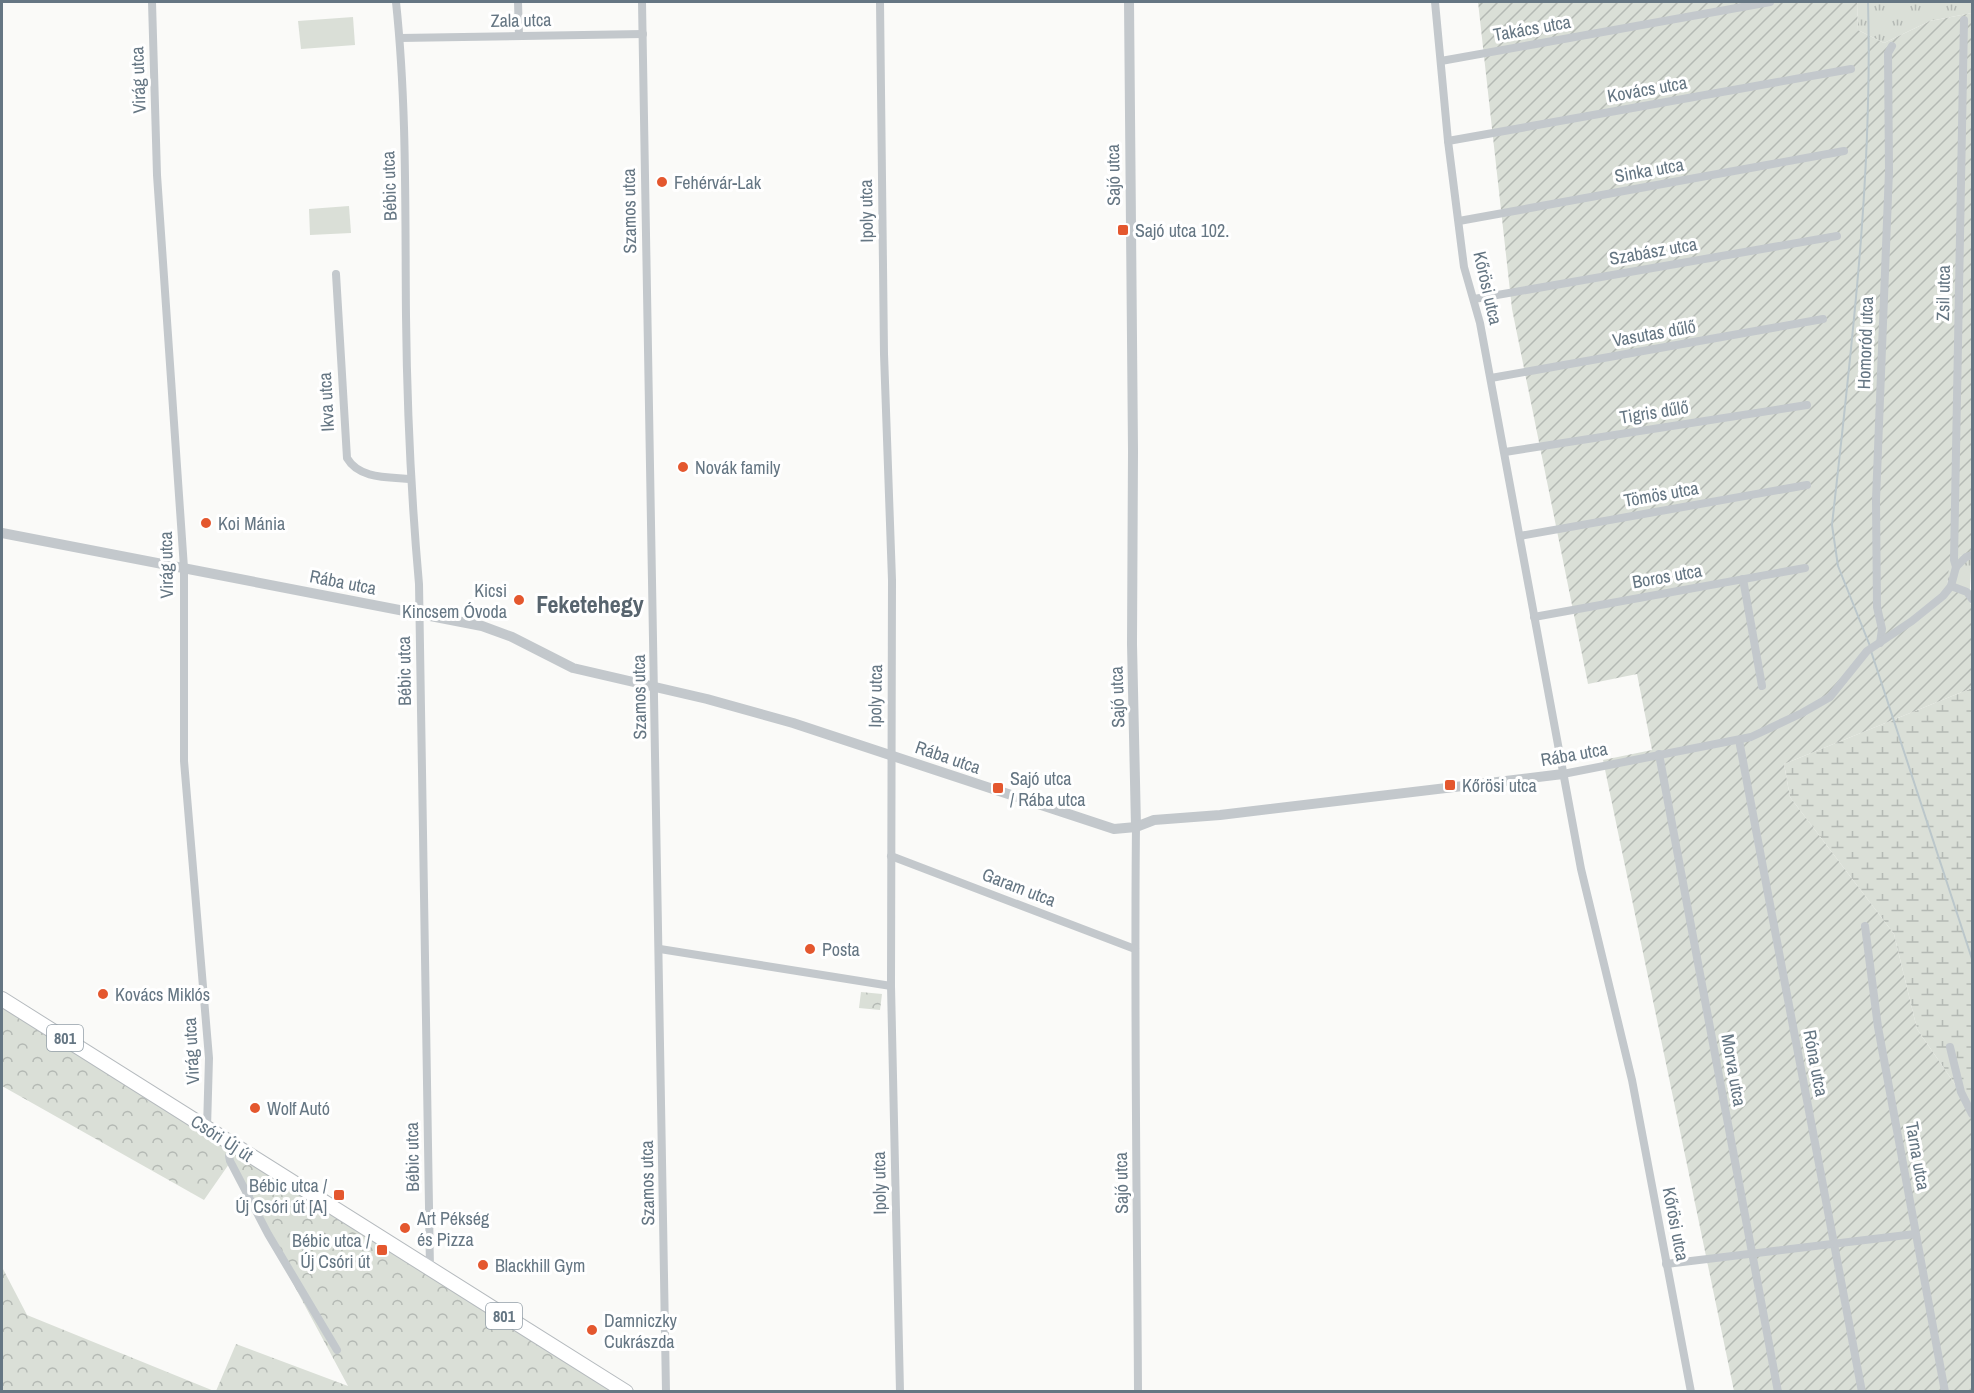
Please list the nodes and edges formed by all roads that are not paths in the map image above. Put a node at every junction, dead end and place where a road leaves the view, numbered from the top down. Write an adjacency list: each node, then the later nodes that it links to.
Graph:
1 (152, 2): 32 (street, Virág utca)
2 (396, 2): 12 (street, Bébic utca)
3 (518, 2): 11 (street)
4 (642, 2): 10 (street, Szamos utca)
5 (880, 2): 44 (street, Ipoly utca)
6 (1129, 2): 46 (street, Sajó utca)
7 (1436, 2): 14 (street, Kőrösi utca)
8 (1770, 2): 14 (street, Takács utca)
9 (1964, 20): 31 (street, Zsil utca)
10 (643, 34): 11 (street, Zala utca); 41 (street, Szamos utca)
11 (519, 36): 12 (street, Zala utca)
12 (400, 38): 26 (street, Bébic utca)
13 (1892, 46): 39 (street, Homoród utca)
14 (1441, 61): 16 (street, Kőrösi utca)
15 (1851, 69): 16 (street, Kovács utca)
16 (1448, 141): 18 (street, Kőrösi utca)
17 (1844, 151): 18 (street, Sinka utca)
18 (1459, 221): 21 (street, Kőrösi utca)
19 (1837, 236): 21 (street, Szabász utca)
20 (336, 274): 26 (street, Ikva utca)
21 (1474, 299): 23 (street, Kőrösi utca)
22 (1823, 320): 23 (street, Vasutas dűlő)
23 (1491, 378): 25 (street, Kőrösi utca)
24 (1808, 405): 25 (street, Tigris dűlő)
25 (1505, 452): 29 (street, Kőrösi utca)
26 (410, 479): 37 (street, Bébic utca)
27 (1807, 485): 29 (street, Tömös utca)
28 (2, 533): 32 (street, Rába utca)
29 (1520, 536): 38 (street, Kőrösi utca)
30 (1972, 555): 31 (street)
31 (1956, 567): 35 (street, Zsil utca)
32 (184, 568): 37 (street, Rába utca); 55 (street, Virág utca)
33 (1805, 568): 34 (street, Boros utca)
34 (1743, 579): 38 (street, Boros utca); 40 (street)
35 (1951, 586): 36 (street); 39 (street, Rába utca)
36 (1972, 599)
37 (420, 614): 41 (street, Rába utca); 61 (street, Bébic utca)
38 (1534, 617): 45 (street, Kőrösi utca)
39 (1873, 646): 42 (street, Rába utca)
40 (1762, 686)
41 (656, 687): 44 (street, Rába utca); 49 (street, Szamos utca)
42 (1739, 740): 43 (street, Rába utca); 58 (street, Róna utca)
43 (1659, 754): 45 (street, Rába utca); 59 (street, Morva utca)
44 (891, 755): 46 (street, Rába utca); 47 (street, Ipoly utca)
45 (1563, 774): 46 (street, Rába utca); 60 (street, Kőrösi utca)
46 (1136, 827): 50 (street, Sajó utca)
47 (891, 856): 50 (street, Garam utca); 51 (street, Ipoly utca)
48 (1865, 926): 57 (street, Tarna utca)
49 (660, 949): 51 (street); 64 (street, Szamos utca)
50 (1135, 949): 66 (street, Sajó utca)
51 (891, 986): 65 (street, Ipoly utca)
52 (2, 999): 55 (main road, Csóri Új út / 801)
53 (1950, 1047): 54 (street)
54 (1972, 1114)
55 (207, 1128): 56 (main road, Csóri Új út / 801)
56 (235, 1147): 61 (main road, Csóri Új út / 801); 62 (street)
57 (1915, 1234): 58 (street); 70 (street, Tarna utca)
58 (1833, 1245): 59 (street); 69 (street, Róna utca)
59 (1752, 1255): 60 (street); 68 (street, Morva utca)
60 (1666, 1264): 67 (street, Kőrösi utca)
61 (430, 1269): 63 (main road, Csóri Új út / 801)
62 (337, 1350)
63 (626, 1392)
64 (666, 1392)
65 (900, 1392)
66 (1138, 1392)
67 (1691, 1392)
68 (1778, 1392)
69 (1862, 1392)
70 (1945, 1392)

